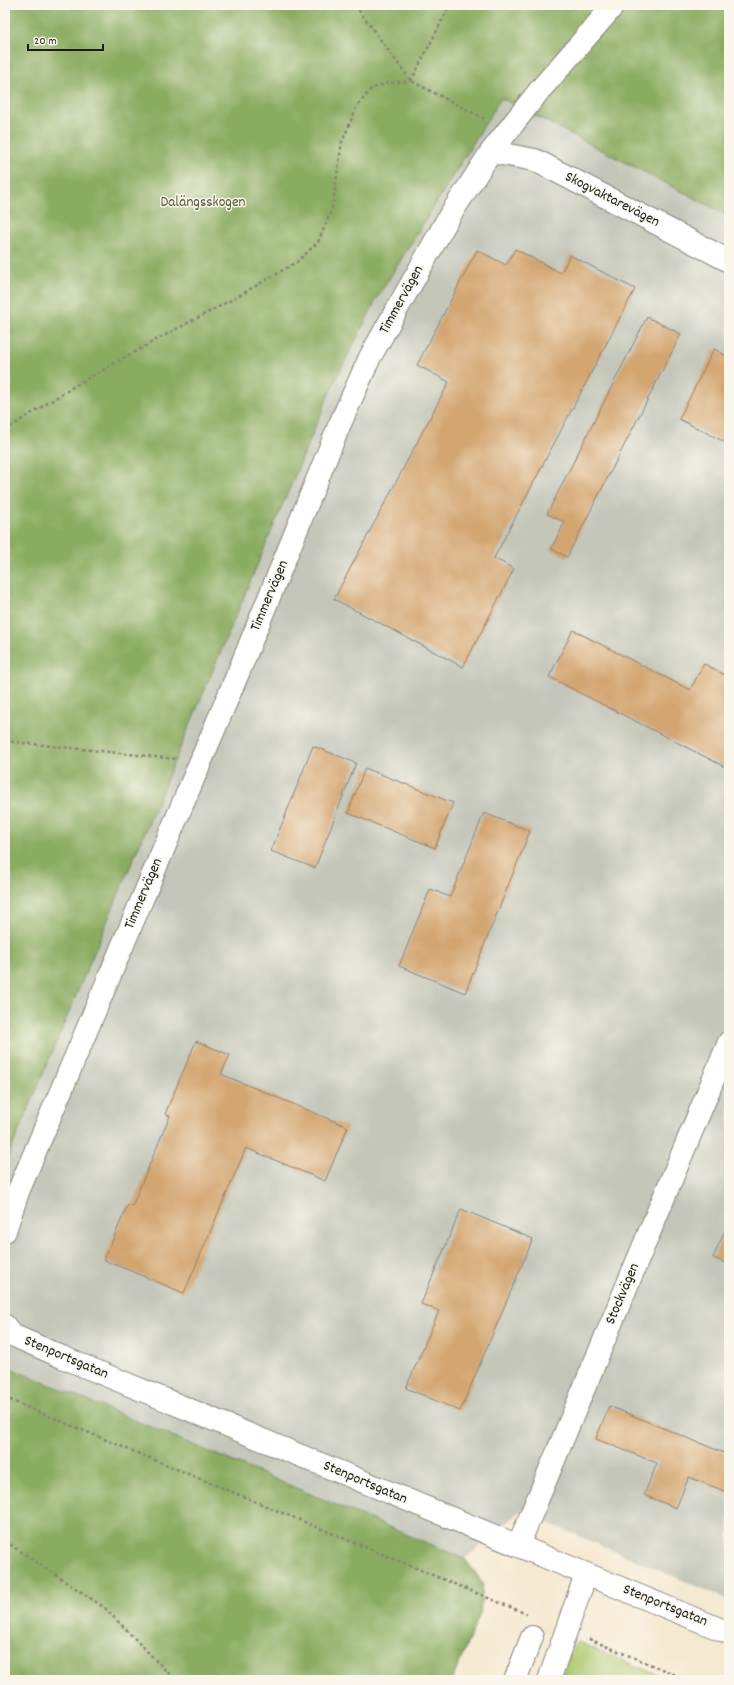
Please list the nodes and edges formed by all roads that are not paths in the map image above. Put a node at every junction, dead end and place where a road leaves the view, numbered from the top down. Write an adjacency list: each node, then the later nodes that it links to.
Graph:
1 (614, 5): 2 (street, Timmervägen)
2 (491, 152): 3 (street, Skogvaktarevägen); 5 (street, Timmervägen)
3 (729, 261)
4 (729, 1042): 7 (street, Stockvägen)
5 (5, 1231)
6 (5, 1326): 7 (street, Stenportsgatan)
7 (518, 1546): 8 (street, Stenportsgatan)
8 (586, 1574): 10 (street, Stenportsgatan); 12 (street)
9 (532, 1626): 11 (street)
10 (729, 1633)
11 (515, 1680)
12 (549, 1680)

